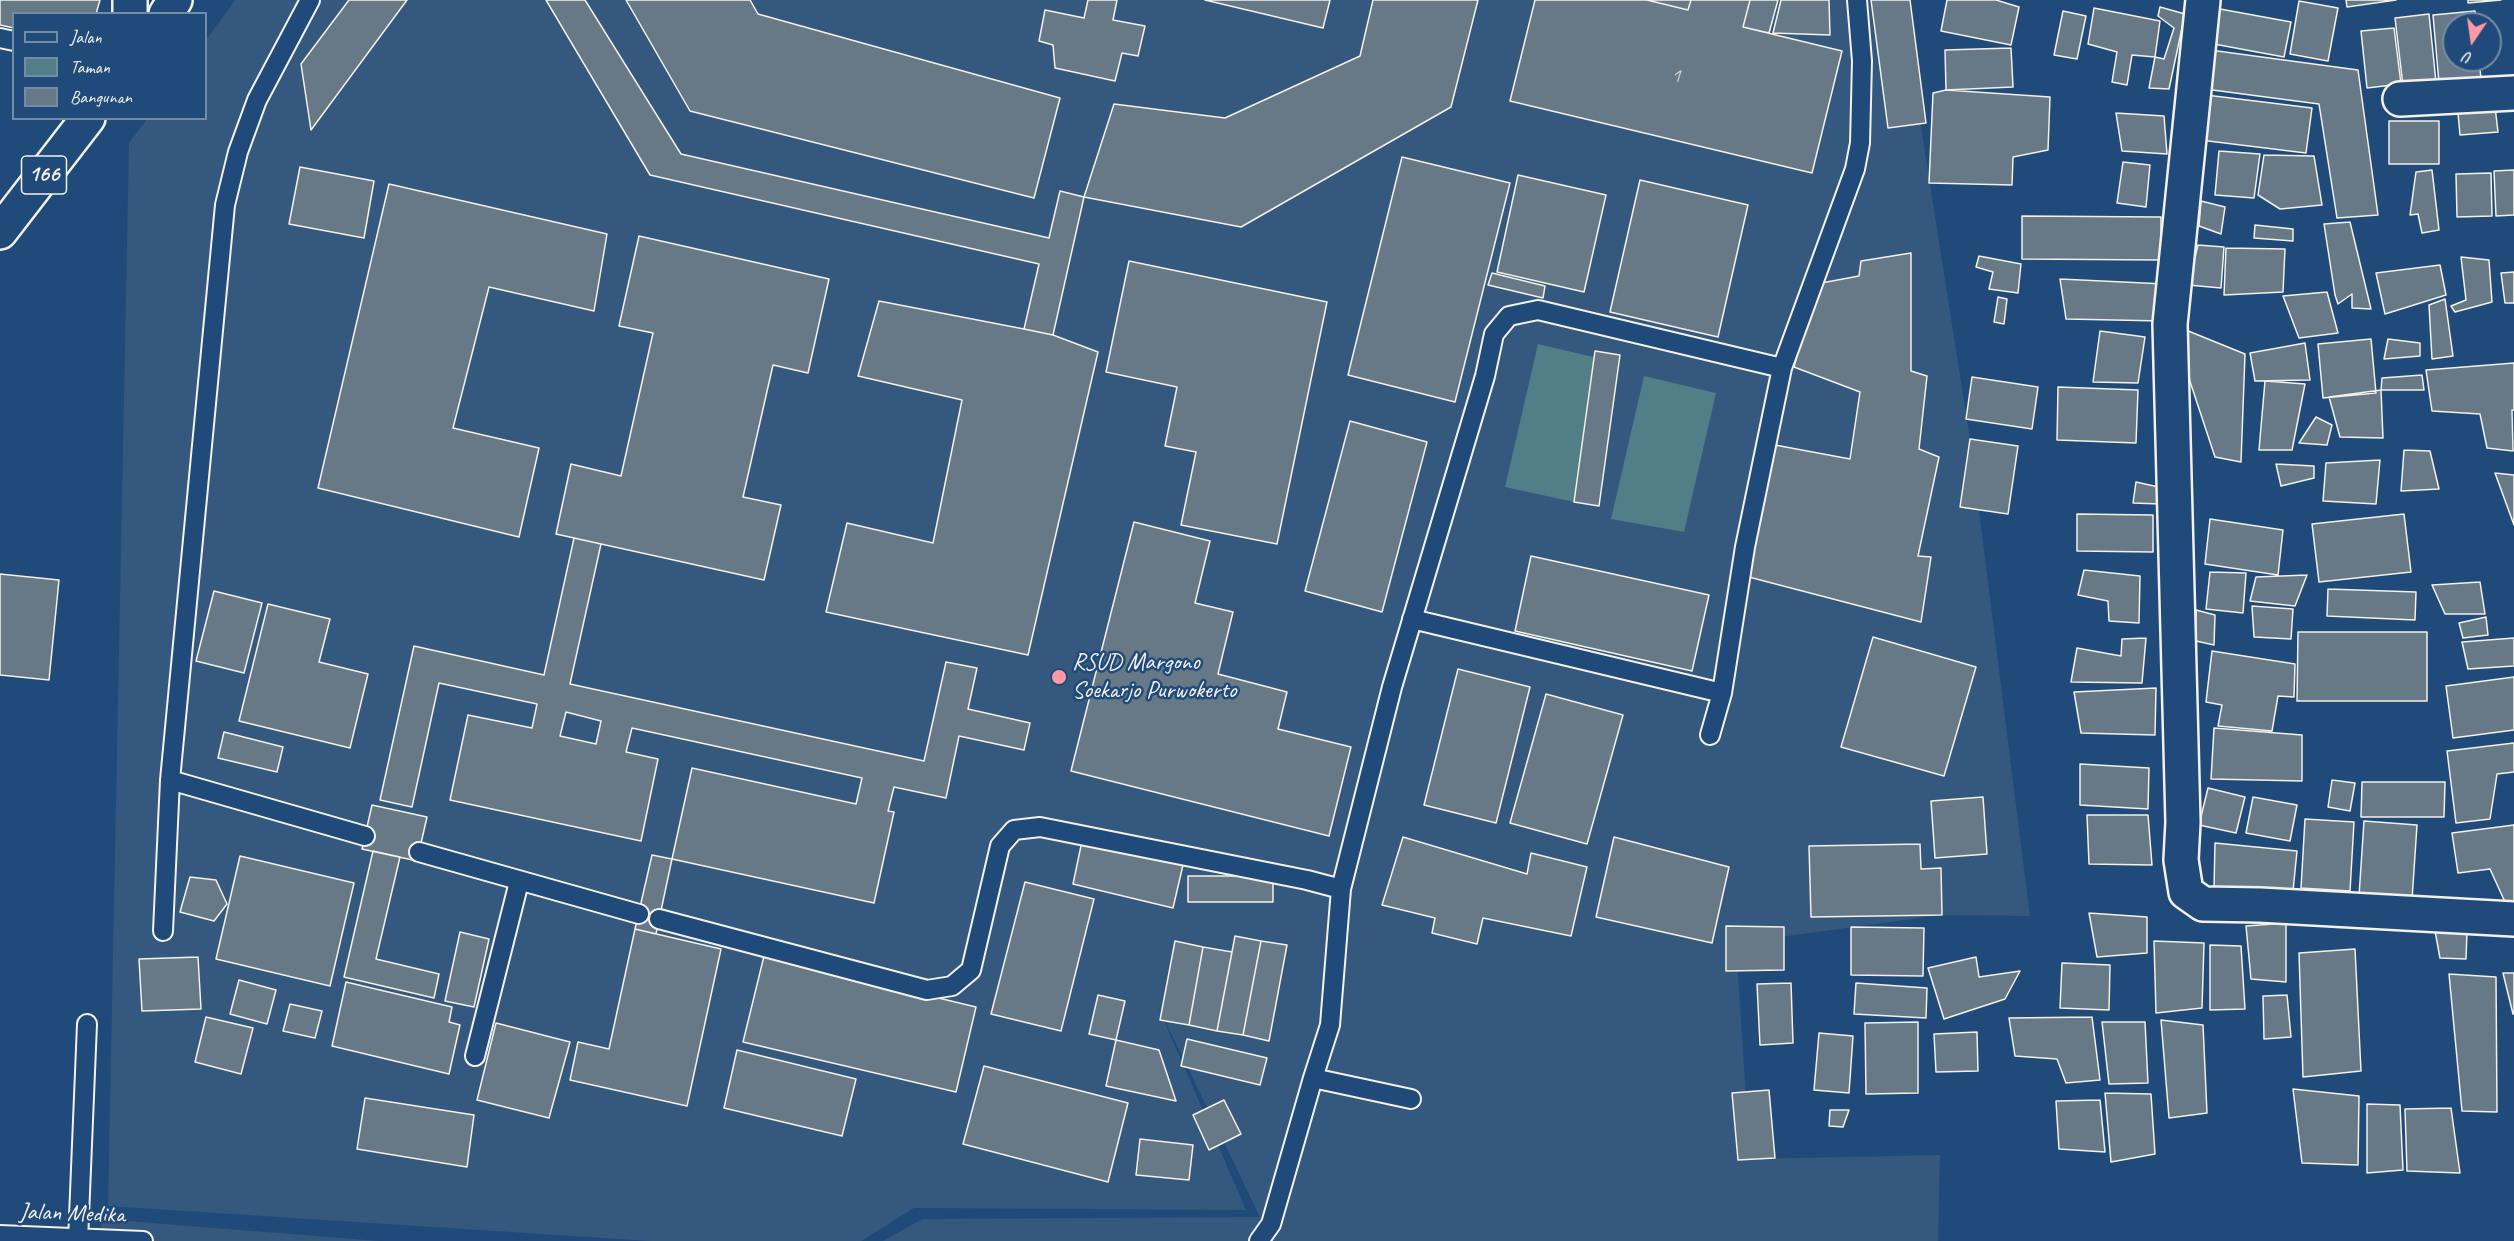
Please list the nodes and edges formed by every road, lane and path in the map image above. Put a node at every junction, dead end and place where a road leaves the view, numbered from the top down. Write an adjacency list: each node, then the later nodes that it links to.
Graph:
1 (310, 0): 12 (lane)
2 (1857, 0): 8 (lane)
3 (2203, 0): 19 (street)
4 (2514, 93): 5 (street)
5 (2400, 99)
6 (86, 120): 7 (street, 166)
7 (0, 232)
8 (1782, 368): 9 (lane); 10 (lane)
9 (1412, 619): 10 (lane); 16 (lane)
10 (1722, 693): 11 (lane)
11 (1710, 735)
12 (170, 780): 13 (lane); 20 (lane)
13 (365, 836)
14 (419, 852): 15 (lane)
15 (519, 882): 17 (lane); 22 (lane)
16 (1341, 889): 18 (lane); 23 (lane)
17 (639, 914)
18 (659, 919)
19 (2514, 919)
20 (164, 931)
21 (87, 1024): 26 (lane)
22 (475, 1056)
23 (1313, 1078): 24 (lane); 28 (lane)
24 (1411, 1099)
25 (0, 1235): 26 (lane, Jalan Medika)
26 (78, 1240): 27 (lane, Jalan Medika)
27 (143, 1241)
28 (1259, 1241)

